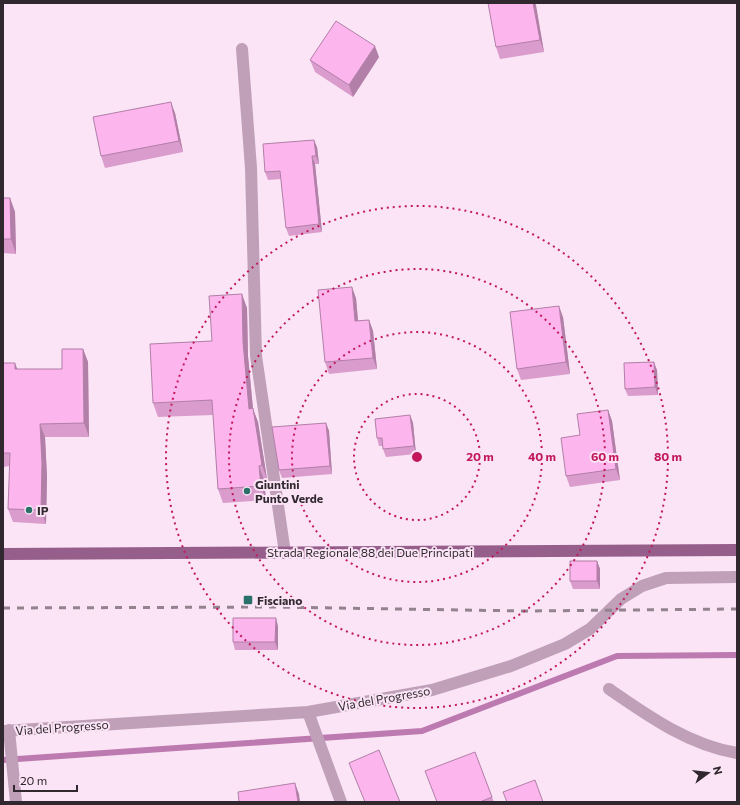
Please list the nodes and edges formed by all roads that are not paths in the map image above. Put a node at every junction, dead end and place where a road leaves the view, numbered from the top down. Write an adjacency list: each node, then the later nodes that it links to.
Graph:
1 (242, 49): 3 (street)
2 (737, 550): 3 (main road, Strada Regionale 88 dei Due Principati)
3 (285, 553): 4 (main road, Strada Regionale 88 dei Due Principati)
4 (3, 554)
5 (737, 577): 7 (street, Via del Progresso)
6 (609, 689): 9 (street)
7 (308, 712): 8 (street, Via del Progresso); 11 (street)
8 (6, 731): 10 (street)
9 (737, 753)
10 (16, 802)
11 (341, 802)

